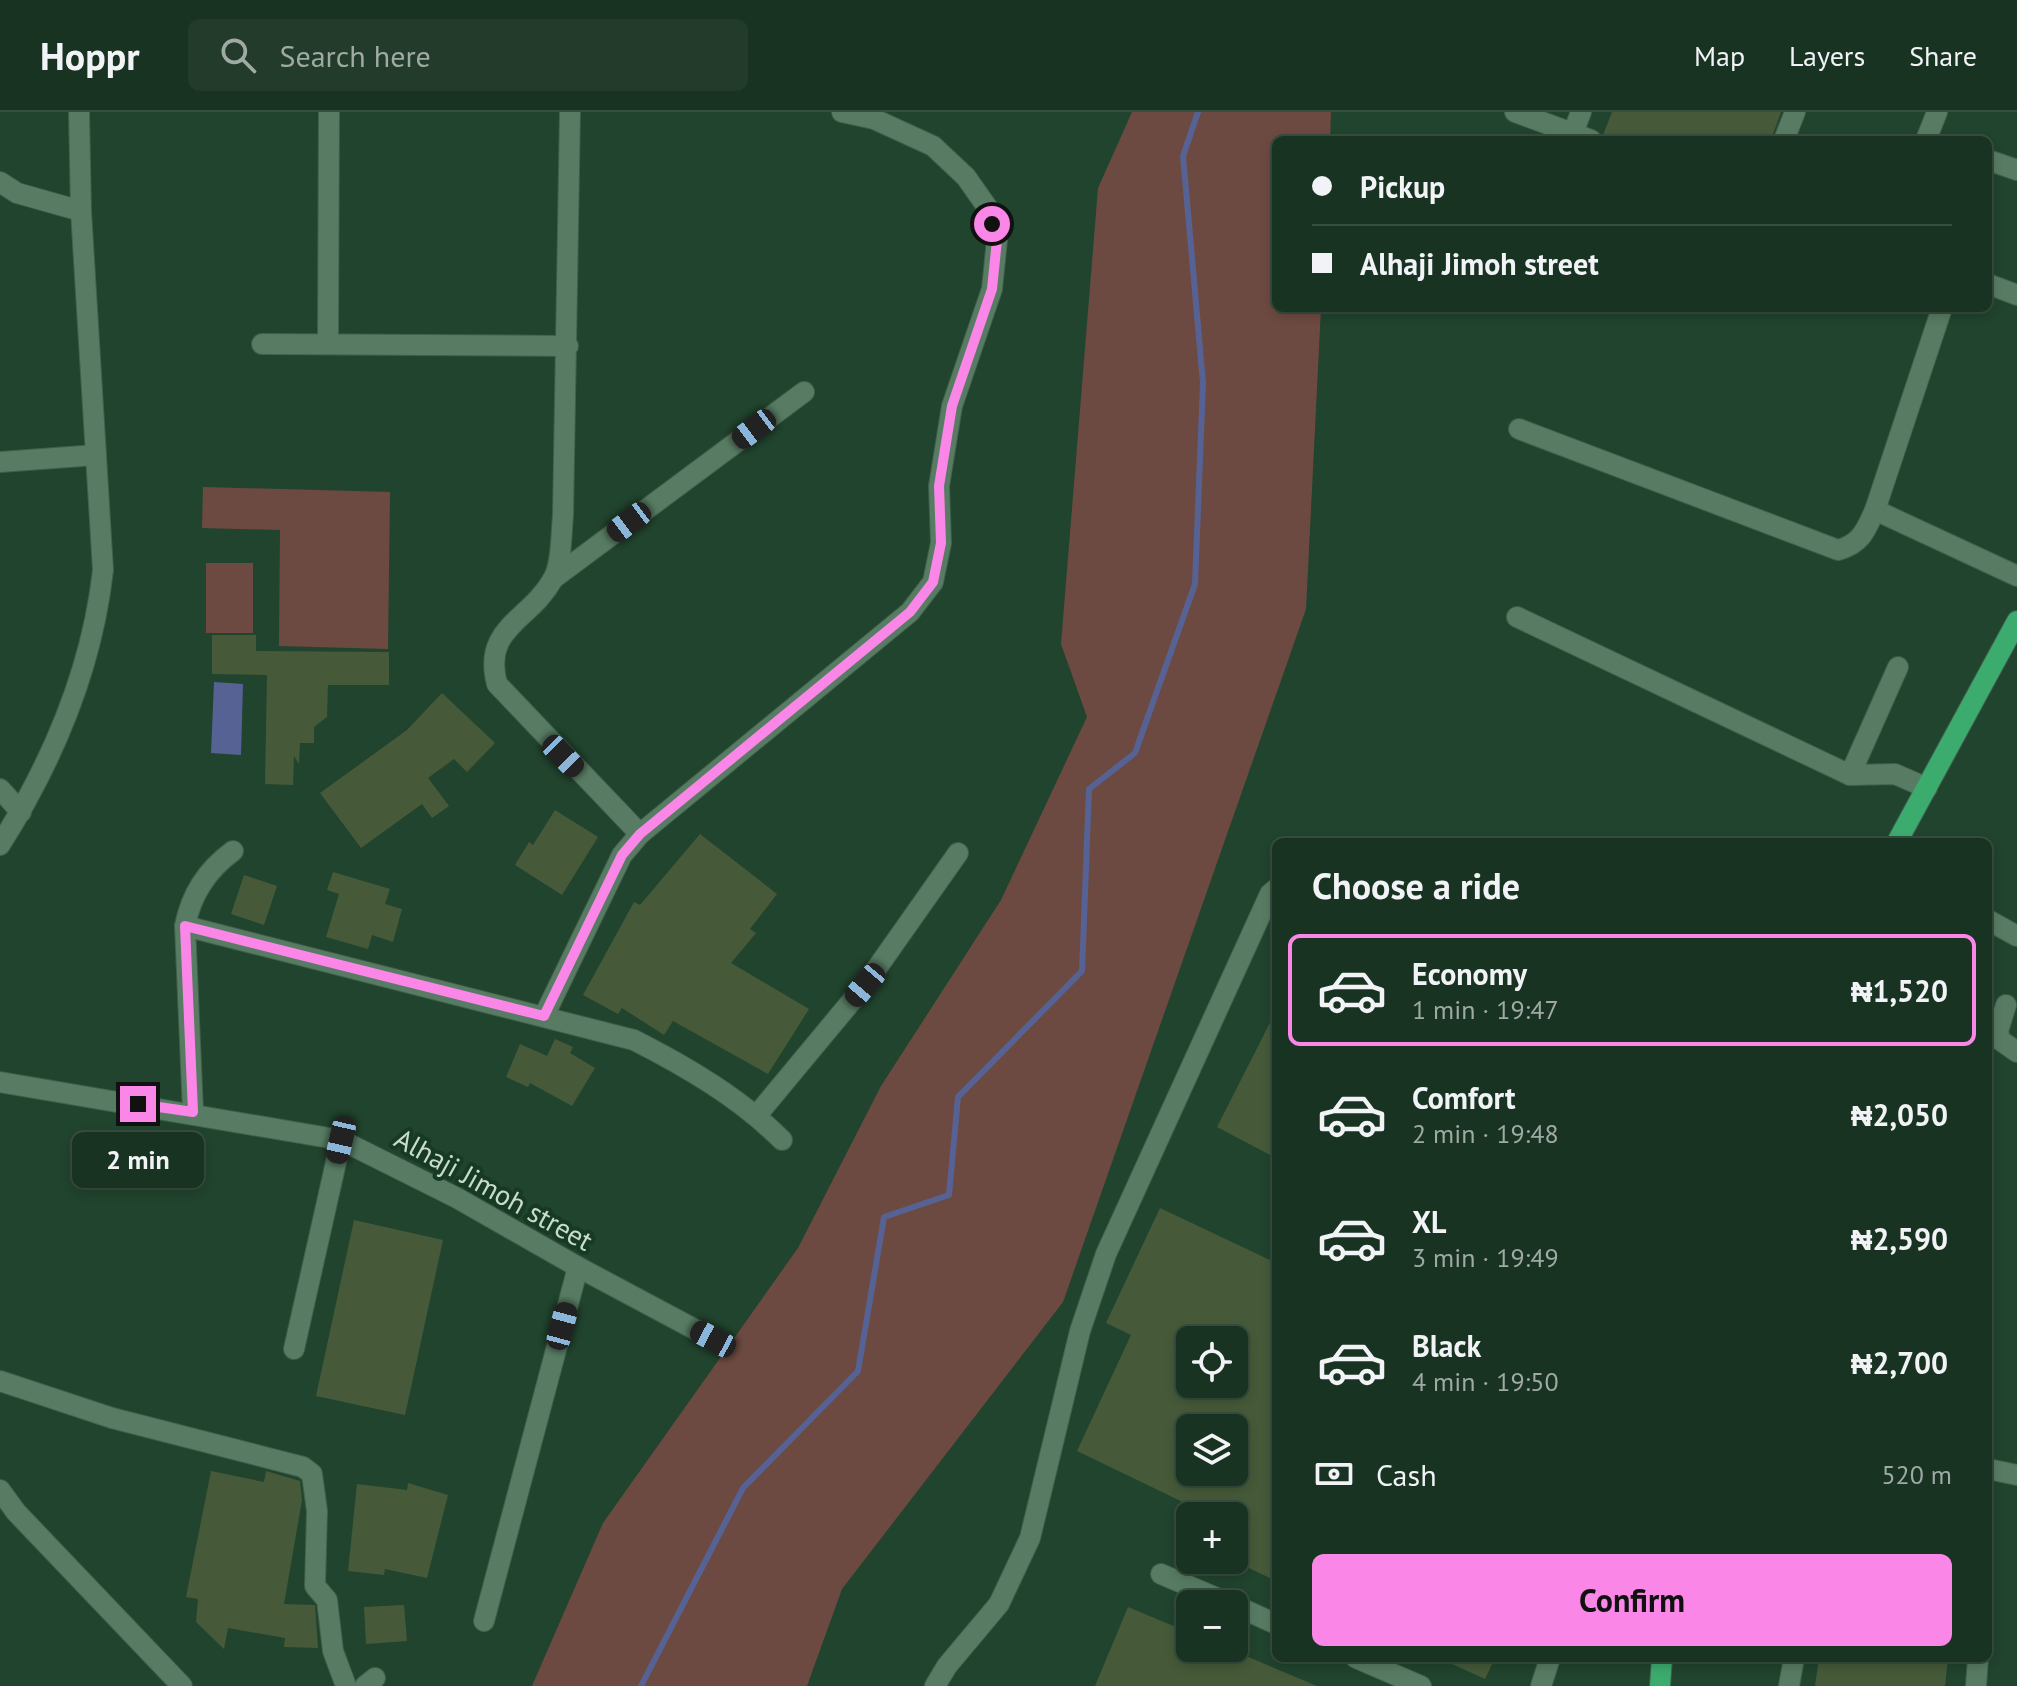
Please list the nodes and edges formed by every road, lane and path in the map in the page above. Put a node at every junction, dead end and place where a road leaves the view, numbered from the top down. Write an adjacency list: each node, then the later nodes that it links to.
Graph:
1 (79, 112): 16 (street)
2 (329, 112): 21 (street)
3 (570, 112): 22 (street)
4 (842, 112): 37 (street)
5 (1515, 112): 9 (street)
6 (1581, 112): 10 (street)
7 (1795, 112): 11 (street)
8 (1937, 112): 12 (street)
9 (1579, 136)
10 (1582, 136)
11 (1786, 136)
12 (1928, 136)
13 (1992, 161): 14 (street)
14 (2017, 170)
15 (0, 182): 16 (street)
16 (81, 211): 25 (street)
17 (1992, 286): 18 (street)
18 (2017, 295)
19 (1941, 312): 27 (street)
20 (262, 344): 21 (street)
21 (328, 344): 22 (street)
22 (568, 346): 29 (street)
23 (804, 392): 29 (street)
24 (1519, 429): 27 (street)
25 (96, 455): 26 (street); 36 (street)
26 (0, 462)
27 (1875, 510): 28 (street)
28 (2017, 576)
29 (554, 578): 37 (street)
30 (1517, 617): 33 (street)
31 (2017, 621): 34 (main road)
32 (1898, 667): 33 (street)
33 (1850, 775): 34 (street)
34 (1927, 788): 38 (main road)
35 (0, 789): 36 (street)
36 (21, 812): 39 (street)
37 (640, 834): 48 (street)
38 (1899, 838)
39 (0, 845)
40 (233, 851): 44 (street)
41 (958, 853): 52 (street)
42 (1272, 892): 74 (street)
43 (1992, 922): 45 (street)
44 (185, 926): 48 (street); 51 (street)
45 (2017, 936)
46 (1992, 996): 47 (street)
47 (2012, 1008): 49 (street)
48 (544, 1016): 52 (street)
49 (2017, 1052)
50 (0, 1082): 51 (street, Alhaji Jimoh street)
51 (193, 1112): 53 (street, Alhaji Jimoh street)
52 (757, 1115): 54 (street)
53 (341, 1140): 55 (street, Alhaji Jimoh street); 57 (street)
54 (782, 1140)
55 (578, 1267): 56 (street, Alhaji Jimoh street); 65 (street)
56 (713, 1339)
57 (294, 1349)
58 (0, 1381): 73 (street)
59 (1992, 1470): 60 (street)
60 (2017, 1475)
61 (0, 1490): 72 (street)
62 (1161, 1574): 63 (street)
63 (1198, 1590)
64 (1248, 1612): 66 (street)
65 (484, 1621)
66 (1272, 1622)
67 (1365, 1662): 75 (street)
68 (1549, 1662): 76 (street)
69 (1662, 1662): 77 (main road)
70 (1793, 1662): 78 (street)
71 (1978, 1662): 79 (street)
72 (182, 1686)
73 (346, 1686)
74 (935, 1686)
75 (1421, 1686)
76 (1541, 1686)
77 (1660, 1686)
78 (1789, 1686)
79 (1976, 1686)

